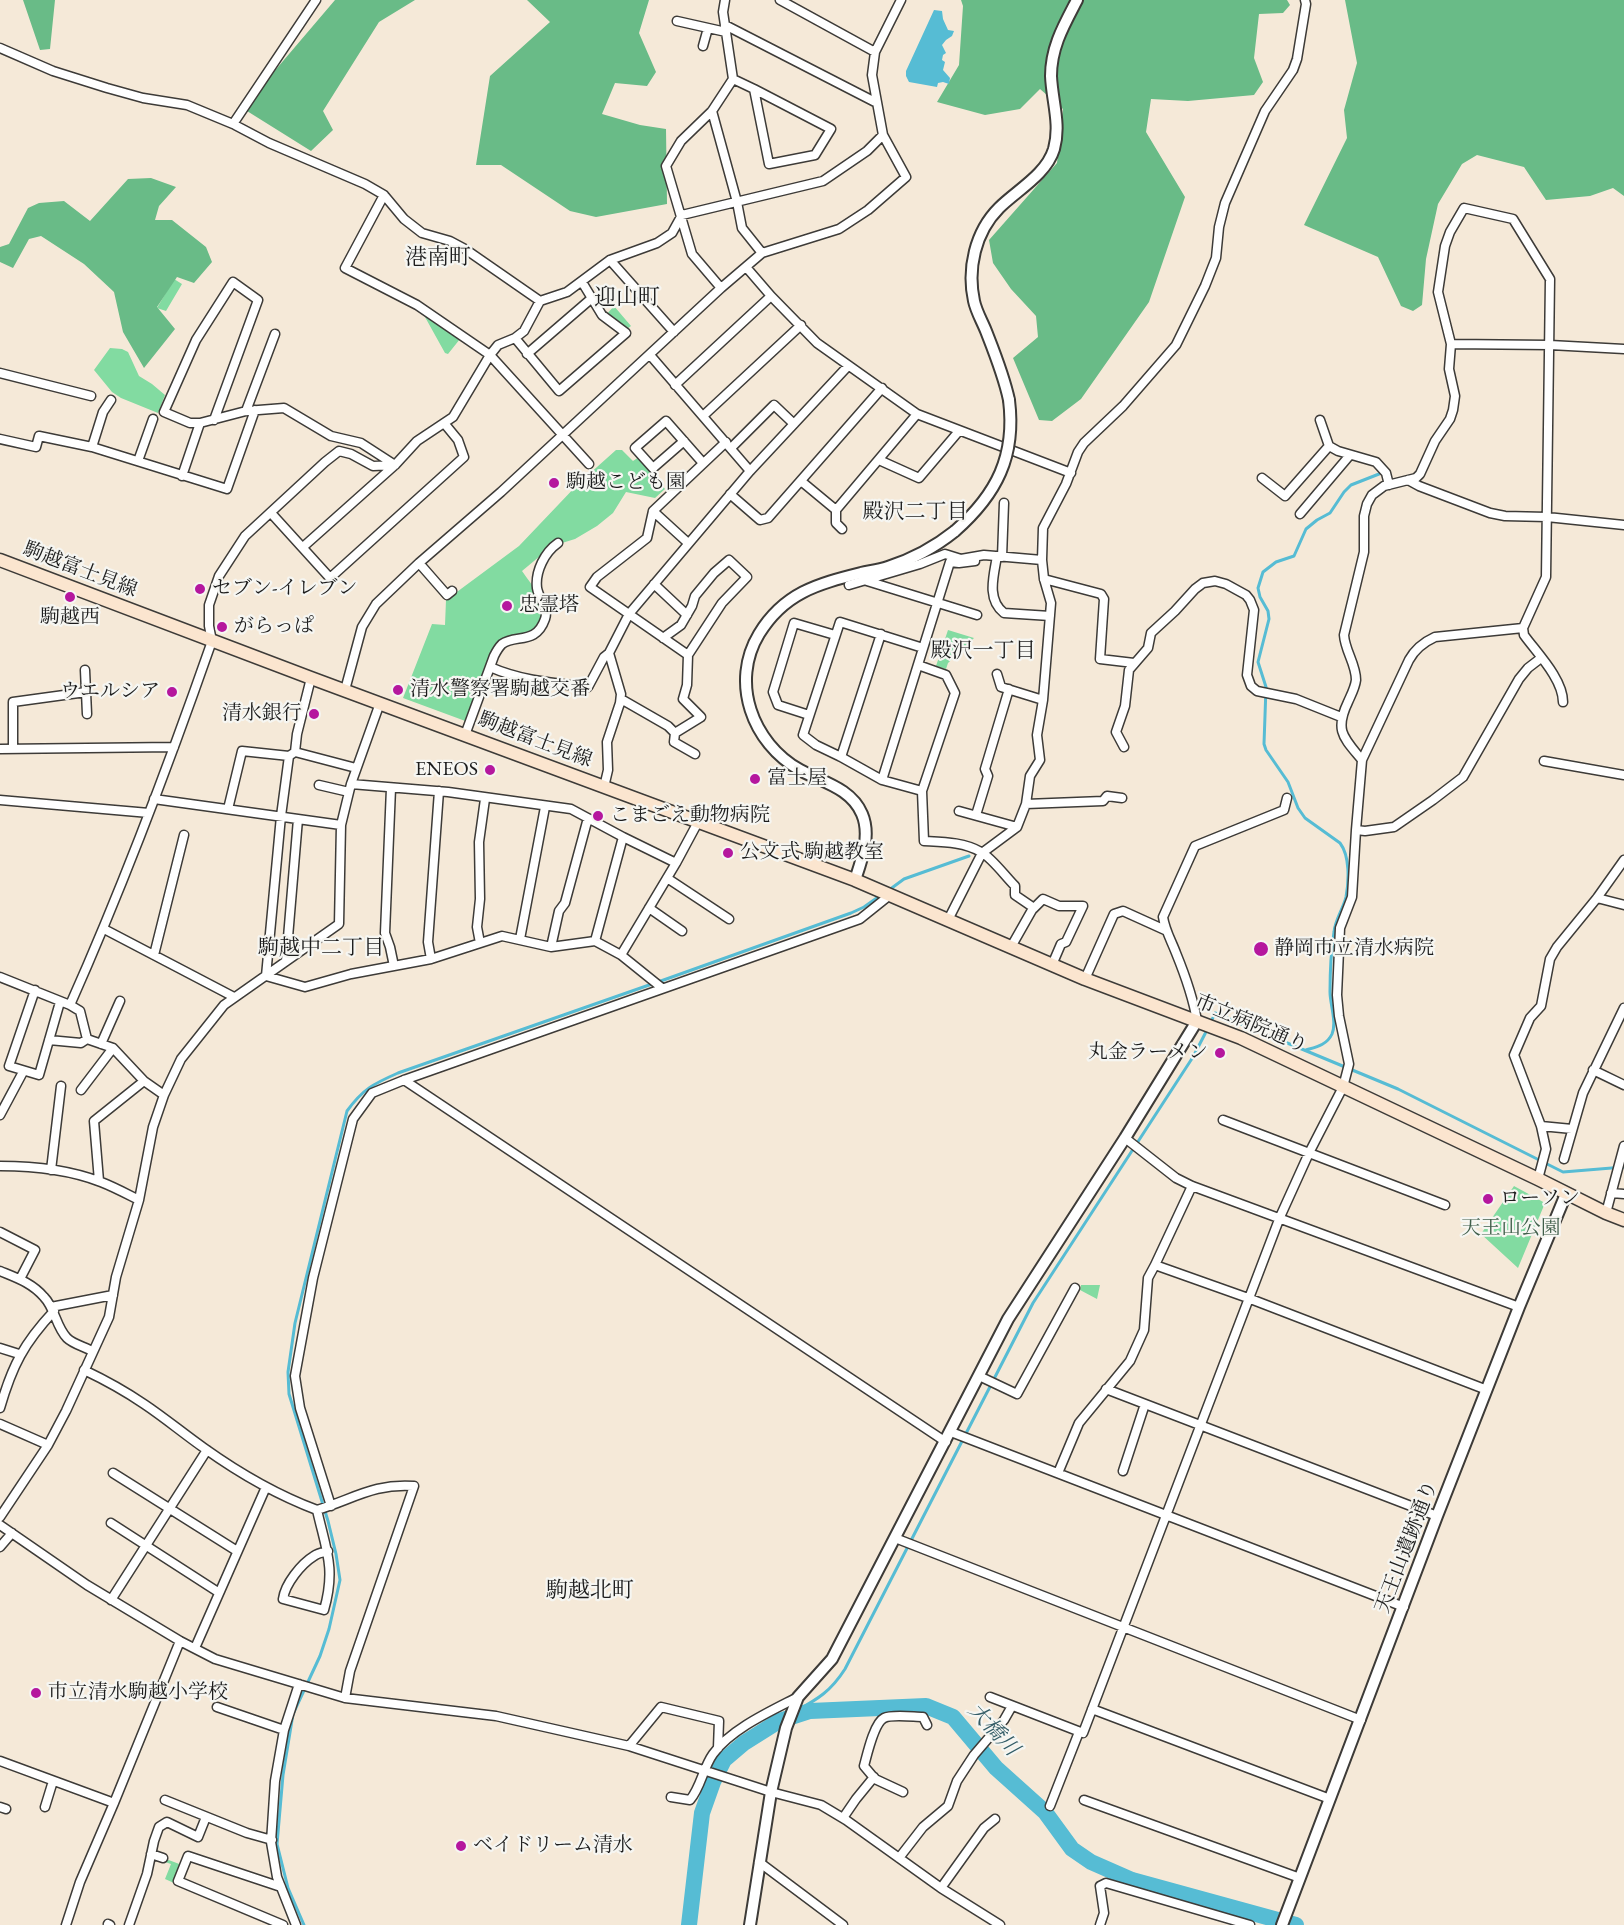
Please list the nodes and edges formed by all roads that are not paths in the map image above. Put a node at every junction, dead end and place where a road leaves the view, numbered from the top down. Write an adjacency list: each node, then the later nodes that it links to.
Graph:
1 (316, 0): 17 (street)
2 (725, 0): 9 (street)
3 (780, 0): 12 (street)
4 (901, 0): 12 (street)
5 (1077, 0): 171 (street, bridge)
6 (1305, 0): 69 (street)
7 (677, 21): 8 (street)
8 (708, 28): 9 (street); 10 (street)
9 (726, 28): 13 (street); 15 (street)
10 (703, 46)
11 (0, 48): 17 (street)
12 (875, 52): 15 (street)
13 (734, 79): 14 (street); 16 (street)
14 (754, 89): 14 (street)
15 (877, 103): 18 (street)
16 (712, 111): 20 (street); 21 (street)
17 (233, 124): 19 (street)
18 (883, 135): 20 (street); 22 (street)
19 (384, 195): 29 (street); 38 (street)
20 (737, 202): 21 (street); 22 (street)
21 (682, 215): 23 (street); 26 (street)
22 (762, 253): 24 (street)
23 (610, 260): 25 (street); 31 (street)
24 (746, 267): 26 (street); 27 (street)
25 (582, 282): 28 (street); 29 (street)
26 (721, 288): 31 (street)
27 (771, 296): 30 (street); 42 (street)
28 (592, 298): 37 (street); 37 (street)
29 (540, 301): 33 (street)
30 (801, 325): 40 (street); 48 (street)
31 (674, 332): 39 (street)
32 (275, 334): 46 (street)
33 (515, 338): 37 (street); 38 (street)
34 (1451, 344): 35 (street); 35 (street); 72 (street)
35 (1550, 345): 36 (street); 81 (street)
36 (1624, 349)
37 (527, 354)
38 (490, 355): 53 (street); 56 (street)
39 (650, 355): 42 (street); 56 (street)
40 (848, 366): 43 (street); 54 (street)
41 (0, 373): 44 (street)
42 (675, 385): 48 (street)
43 (882, 388): 47 (street); 73 (street)
44 (91, 396)
45 (111, 400): 61 (street)
46 (251, 410): 50 (street); 67 (street); 70 (street)
47 (917, 414): 55 (street); 63 (street)
48 (703, 416): 59 (street)
49 (153, 419): 64 (street)
50 (214, 420): 52 (street); 52 (street)
51 (1320, 420): 60 (street)
52 (200, 423): 70 (street)
53 (444, 423): 67 (street); 86 (street)
54 (794, 424): 59 (street); 68 (street)
55 (959, 431): 63 (street); 69 (street)
56 (563, 436): 66 (street); 91 (street)
57 (0, 439): 61 (street)
58 (684, 441): 58 (street); 65 (street)
59 (728, 445): 65 (street); 68 (street)
60 (1329, 446): 62 (street); 71 (street)
61 (92, 447): 64 (street)
62 (1350, 455): 74 (street); 80 (street)
63 (879, 460): 77 (street)
64 (138, 462): 70 (street)
65 (704, 463): 78 (street)
66 (589, 464)
67 (395, 465): 79 (street); 86 (street)
68 (750, 471): 75 (street)
69 (1071, 473): 90 (street)
70 (182, 476)
71 (1262, 478)
72 (1408, 480): 74 (street); 81 (street)
73 (801, 481): 75 (street); 77 (street)
74 (1389, 485): 126 (street)
75 (730, 494): 85 (street)
76 (1004, 503): 88 (street)
77 (836, 510): 83 (street)
78 (653, 512): 85 (street); 98 (street)
79 (271, 513): 86 (street); 106 (street)
80 (1300, 514)
81 (1547, 517): 82 (street); 102 (street)
82 (1624, 525)
83 (842, 529)
84 (558, 543): 113 (street)
85 (688, 543): 94 (street)
86 (303, 547)
87 (975, 556): 88 (street); 93 (street); 97 (street)
88 (999, 556): 90 (street); 101 (street)
89 (0, 560): 106 (main road, 駒越富士見線)
90 (1042, 560): 92 (street)
91 (419, 563): 96 (street); 118 (street)
92 (1044, 579): 101 (street); 111 (street)
93 (866, 581): 95 (street); 97 (street)
94 (654, 584): 98 (street); 99 (street)
95 (849, 585)
96 (452, 591)
97 (937, 603): 100 (street); 107 (street)
98 (628, 614): 105 (street); 108 (street)
99 (687, 615): 105 (street); 109 (street)
100 (977, 615)
101 (1050, 616): 121 (street)
102 (1523, 628): 110 (street); 136 (street)
103 (880, 634): 104 (street); 107 (street); 135 (street)
104 (835, 635): 125 (street); 125 (street)
105 (663, 638): 109 (street)
106 (213, 641): 116 (main road, 駒越富士見線); 129 (street)
107 (923, 648): 112 (street)
108 (609, 653): 113 (street); 120 (street)
109 (688, 655): 127 (street)
110 (1541, 658): 122 (street); 164 (street)
111 (1134, 663): 126 (street); 130 (street)
112 (918, 665): 140 (street); 145 (street)
113 (490, 667): 128 (street)
114 (85, 670): 119 (street)
115 (997, 674): 117 (street)
116 (311, 678): 118 (main road, 駒越富士見線); 134 (street)
117 (1009, 689): 121 (street); 157 (street)
118 (345, 690): 123 (main road, 駒越富士見線)
119 (86, 692): 124 (street); 132 (street)
120 (621, 699): 127 (street); 142 (street)
121 (1043, 700): 152 (street)
122 (1563, 702)
123 (380, 703): 128 (main road, 駒越富士見線); 138 (street)
124 (87, 714)
125 (809, 715): 135 (street)
126 (1341, 717): 136 (street)
127 (675, 733): 133 (street)
128 (465, 735): 142 (main road, 駒越富士見線)
129 (174, 747): 132 (street); 149 (street)
130 (1124, 747)
131 (0, 749): 132 (street)
132 (14, 749)
133 (695, 753)
134 (292, 754): 138 (street); 154 (street); 158 (street)
135 (841, 757): 140 (street)
136 (1362, 760): 164 (street)
137 (1544, 761): 139 (street)
138 (356, 768): 143 (street)
139 (1624, 775)
140 (882, 780): 145 (street)
141 (319, 785): 143 (street)
142 (604, 787): 161 (main road, 駒越富士見線)
143 (350, 788): 144 (street); 162 (street)
144 (391, 788): 146 (street); 192 (street)
145 (922, 791): 167 (street)
146 (439, 792): 150 (street); 189 (street)
147 (1122, 798): 152 (street)
148 (1287, 798): 180 (street)
149 (154, 799): 154 (street); 156 (street)
150 (485, 799): 153 (street); 184 (street)
151 (0, 800): 156 (street)
152 (1026, 804): 163 (street)
153 (545, 807): 159 (street); 182 (street)
154 (228, 809): 158 (street)
155 (959, 811): 157 (street)
156 (149, 813): 179 (street)
157 (976, 815): 163 (street)
158 (281, 816): 160 (street); 193 (street)
159 (588, 818): 166 (street); 185 (street)
160 (298, 819): 162 (street); 190 (street)
161 (698, 822): 169 (street); 171 (main road, 駒越富士見線)
162 (341, 825): 190 (street)
163 (1017, 827): 167 (street)
164 (1356, 830): 214 (street)
165 (184, 835): 187 (street)
166 (623, 837): 169 (street); 183 (street)
167 (982, 853): 176 (street); 178 (street)
168 (1624, 860): 173 (street)
169 (676, 863): 170 (street)
170 (667, 878): 175 (street); 177 (street)
171 (855, 880): 172 (main road, 市立病院通り)
172 (890, 895): 178 (main road, 市立病院通り); 196 (street)
173 (1597, 898): 174 (street); 219 (street)
174 (1624, 905)
175 (649, 908): 181 (street); 188 (street)
176 (1034, 908): 186 (street); 191 (street)
177 (729, 919)
178 (948, 920): 186 (main road, 市立病院通り)
179 (104, 929): 187 (street); 201 (street)
180 (1165, 930): 195 (street); 203 (street)
181 (682, 931)
182 (520, 939): 184 (street); 185 (street)
183 (595, 941): 185 (street); 188 (street)
184 (480, 943): 189 (street)
185 (551, 947)
186 (1011, 947): 191 (main road, 市立病院通り)
187 (154, 955): 198 (street)
188 (621, 955): 196 (street)
189 (431, 958): 192 (street)
190 (286, 961): 193 (street)
191 (1052, 965): 195 (main road, 市立病院通り)
192 (394, 966): 193 (street)
193 (266, 976): 198 (street)
194 (0, 977): 197 (street)
195 (1085, 979): 203 (main road, 市立病院通り)
196 (662, 988): 210 (street)
197 (35, 990): 200 (street); 209 (street)
198 (234, 997): 216 (street)
199 (120, 1001): 206 (street)
200 (60, 1002): 201 (street); 205 (street)
201 (70, 1005): 204 (street)
202 (1624, 1008): 208 (street)
203 (1197, 1021): 214 (main road, 市立病院通り); 221 (street)
204 (87, 1039): 205 (street); 206 (street)
205 (49, 1040): 209 (street)
206 (101, 1044): 207 (street)
207 (113, 1048): 211 (street); 215 (street)
208 (1593, 1070): 212 (street); 220 (street)
209 (23, 1072): 217 (street)
210 (404, 1080): 258 (street); 265 (street)
211 (144, 1081): 216 (street); 228 (street)
212 (1624, 1085)
213 (61, 1086): 226 (street)
214 (1343, 1087): 223 (street); 227 (main road, 市立病院通り)
215 (81, 1090)
216 (164, 1095): 233 (street)
217 (0, 1115)
218 (1223, 1120): 223 (street)
219 (1541, 1126): 220 (street); 227 (street)
220 (1572, 1129): 224 (street)
221 (1125, 1138): 229 (street); 251 (street)
222 (1624, 1146): 230 (street)
223 (1308, 1153): 234 (street); 236 (street)
224 (1564, 1159)
225 (0, 1166): 226 (street)
226 (51, 1170): 228 (street)
227 (1538, 1179): 231 (main road, 市立病院通り)
228 (99, 1181): 233 (street)
229 (1192, 1186): 236 (street); 239 (street)
230 (1611, 1193): 232 (street); 235 (street)
231 (1566, 1194): 235 (main road, 市立病院通り); 245 (street, 天王山遺跡通り)
232 (1624, 1194)
233 (139, 1200): 243 (street)
234 (1445, 1205)
235 (1606, 1213): 237 (main road, 市立病院通り)
236 (1280, 1217): 244 (street); 245 (street)
237 (1624, 1220)
238 (0, 1232): 241 (street)
239 (1155, 1265): 244 (street); 252 (street)
240 (0, 1271): 241 (street)
241 (20, 1279): 246 (street)
242 (1075, 1288): 251 (street)
243 (113, 1295): 246 (street); 248 (street)
244 (1248, 1298): 253 (street); 257 (street)
245 (1519, 1307): 253 (street, 天王山遺跡通り)
246 (52, 1309): 248 (street); 249 (street)
247 (0, 1348): 249 (street)
248 (92, 1351): 250 (street)
249 (19, 1354): 255 (street)
250 (84, 1370): 259 (street); 260 (street)
251 (979, 1376): 258 (street)
252 (1106, 1389): 254 (street); 263 (street)
253 (1487, 1390): 269 (street, 天王山遺跡通り)
254 (1145, 1404): 257 (street); 261 (street)
255 (0, 1408)
256 (0, 1424): 259 (street)
257 (1199, 1426): 268 (street); 269 (street)
258 (948, 1437): 263 (street); 274 (street)
259 (48, 1445): 270 (street)
260 (207, 1450): 264 (street); 266 (street)
261 (1123, 1471)
262 (113, 1473): 266 (street)
263 (1058, 1473): 268 (street)
264 (266, 1487): 267 (street); 277 (street)
265 (331, 1506): 267 (street); 287 (street)
266 (170, 1510): 275 (street); 277 (street)
267 (317, 1510): 278 (street)
268 (1165, 1514): 281 (street); 282 (street)
269 (1437, 1516): 281 (street, 天王山遺跡通り)
270 (0, 1517)
271 (111, 1522): 275 (street)
272 (0, 1525): 273 (street)
273 (12, 1533): 276 (street); 280 (street)
274 (895, 1538): 282 (street); 288 (street)
275 (147, 1546): 279 (street); 280 (street)
276 (0, 1547)
277 (237, 1551): 279 (street)
278 (328, 1551): 278 (street)
279 (218, 1592): 284 (street)
280 (111, 1600): 283 (street)
281 (1404, 1607): 292 (street, 天王山遺跡通り)
282 (1123, 1626): 291 (street); 292 (street)
283 (180, 1641): 284 (street); 308 (street)
284 (195, 1648): 285 (street)
285 (304, 1685): 287 (street); 294 (street)
286 (990, 1697): 289 (street)
287 (345, 1698): 296 (street)
288 (796, 1701): 297 (street); 302 (street)
289 (1012, 1706): 295 (street); 317 (street)
290 (217, 1707): 294 (street)
291 (1092, 1709): 295 (street); 307 (street)
292 (1361, 1720): 307 (street, 天王山遺跡通り)
293 (927, 1725): 300 (street)
294 (284, 1730): 314 (street)
295 (1079, 1732): 309 (street)
296 (629, 1746): 297 (street); 299 (street)
297 (718, 1748): 299 (street)
298 (0, 1761): 301 (street)
299 (706, 1770): 302 (street); 304 (street)
300 (874, 1777): 303 (street); 312 (street)
301 (53, 1781): 308 (street); 310 (street)
302 (771, 1792): 312 (street); 318 (street)
303 (903, 1792)
304 (671, 1797)
305 (165, 1800): 311 (street)
306 (1084, 1800): 319 (street)
307 (1330, 1800): 319 (street, 天王山遺跡通り)
308 (114, 1803): 322 (street)
309 (1050, 1806)
310 (45, 1807)
311 (206, 1817): 314 (street); 315 (street)
312 (843, 1818): 317 (street)
313 (995, 1819): 321 (street)
314 (272, 1840): 320 (street)
315 (152, 1854): 316 (street); 323 (street)
316 (163, 1858)
317 (899, 1858): 321 (street)
318 (759, 1862): 326 (street); 327 (street)
319 (1300, 1878): 331 (street, 天王山遺跡通り)
320 (281, 1887): 324 (street); 325 (street)
321 (940, 1888): 328 (street)
322 (66, 1925)
323 (129, 1925)
324 (283, 1925)
325 (296, 1925)
326 (750, 1925)
327 (843, 1925)
328 (1000, 1925)
329 (1100, 1925): 330 (street)
330 (1250, 1925)
331 (1282, 1925)

